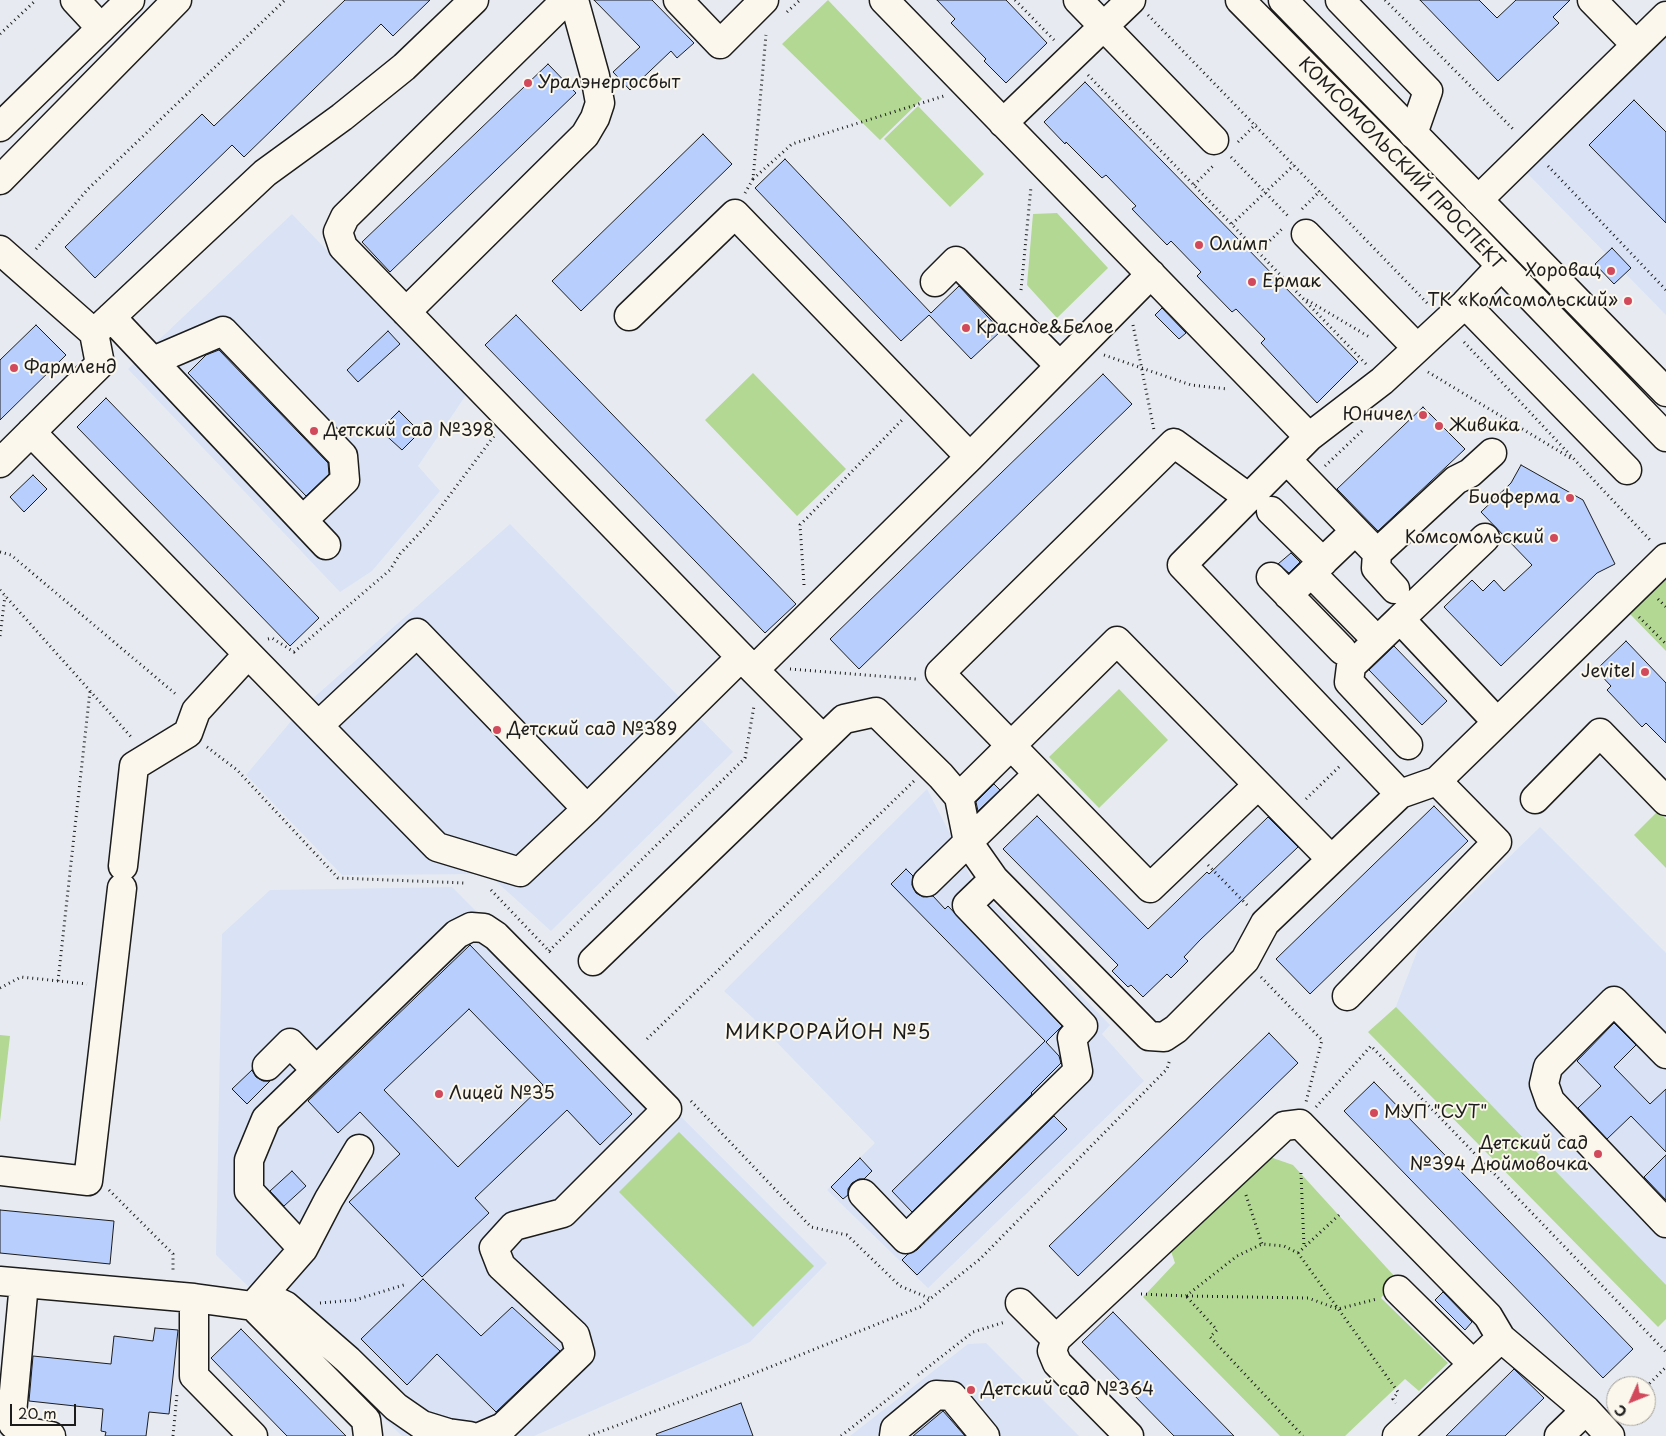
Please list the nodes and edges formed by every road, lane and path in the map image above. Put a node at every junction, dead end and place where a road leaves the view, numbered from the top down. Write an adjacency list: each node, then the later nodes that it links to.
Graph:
1 (36, 0): 24 (path)
2 (75, 0): 22 (main road)
3 (130, 0): 22 (main road)
4 (177, 0): 35 (main road)
5 (285, 0): 42 (path)
6 (474, 0): 53 (main road)
7 (566, 0): 49 (main road)
8 (574, 0): 49 (main road)
9 (678, 0): 18 (main road)
10 (800, 0): 18 (path)
11 (884, 0): 27 (main road)
12 (1015, 0): 26 (path)
13 (1078, 0): 21 (main road)
14 (1240, 0): 43 (main road, КОМСОМОЛЬСКИЙ ПРОСПЕКТ)
15 (1284, 0): 30 (main road, КОМСОМОЛЬСКИЙ ПРОСПЕКТ)
16 (1340, 0): 30 (main road)
17 (1592, 0): 25 (main road)
18 (775, 6)
19 (1139, 7): 21 (main road); 32 (path)
20 (1666, 16): 25 (main road)
21 (1103, 27): 26 (main road); 31 (main road)
22 (101, 28): 29 (main road)
23 (766, 32): 34 (path)
24 (0, 34)
25 (1636, 45): 37 (main road)
26 (1071, 58): 28 (main road); 39 (path)
27 (970, 88): 28 (main road); 34 (path)
28 (1003, 123): 33 (main road)
29 (0, 127)
30 (1413, 134): 37 (main road, КОМСОМОЛЬСКИЙ ПРОСПЕКТ)
31 (1214, 140): 36 (path)
32 (1294, 164): 36 (path); 51 (path)
33 (1045, 165): 44 (main road); 52 (path)
34 (753, 179): 38 (path)
35 (0, 180)
36 (1265, 192): 39 (path); 40 (path)
37 (1478, 200): 41 (main road, КОМСОМОЛЬСКИЙ ПРОСПЕКТ)
38 (735, 214): 50 (main road); 64 (main road)
39 (1232, 224): 47 (path)
40 (1306, 234): 56 (main road)
41 (1522, 245): 43 (main road); 63 (main road, КОМСОМОЛЬСКИЙ ПРОСПЕКТ)
42 (9, 259): 53 (main road)
43 (1501, 266): 48 (main road); 57 (main road, КОМСОМОЛЬСКИЙ ПРОСПЕКТ)
44 (1151, 274): 46 (main road); 62 (main road)
45 (935, 282): 52 (main road)
46 (1128, 298): 55 (main road); 60 (path)
47 (1302, 298): 54 (path); 61 (path)
48 (1466, 304): 51 (main road); 77 (main road)
49 (406, 312): 65 (main road)
50 (629, 316)
51 (1446, 322): 56 (main road); 75 (path)
52 (1017, 323): 59 (main road)
53 (102, 325): 58 (main road); 68 (main road)
54 (1371, 338)
55 (1080, 346): 59 (main road); 60 (path)
56 (1411, 353): 61 (main road); 75 (path)
57 (1591, 360): 66 (main road); 70 (main road, КОМСОМОЛЬСКИЙ ПРОСПЕКТ)
58 (153, 361): 80 (main road); 80 (main road)
59 (1060, 366): 72 (main road)
60 (1142, 369): 62 (path); 73 (path)
61 (1382, 381): 69 (main road)
62 (1262, 387): 69 (main road)
63 (1666, 392)
64 (918, 404): 72 (main road); 93 (path)
65 (508, 417): 97 (path); 99 (main road)
66 (1666, 424)
67 (1368, 425): 78 (path)
68 (31, 432): 76 (main road); 97 (main road)
69 (1310, 437): 74 (main road)
70 (1666, 437)
71 (1492, 452): 86 (main road)
72 (970, 457): 93 (main road)
73 (1159, 457): 79 (main road); 100 (main road)
74 (1287, 460): 78 (main road); 79 (main road)
75 (1577, 462): 84 (path)
76 (0, 463)
77 (1627, 470)
78 (1308, 482): 81 (main road)
79 (1260, 504): 87 (main road); 108 (main road)
80 (302, 520): 83 (main road)
81 (1356, 531): 86 (main road); 87 (main road)
82 (1485, 538): 92 (main road)
83 (326, 545)
84 (1660, 551): 91 (main road)
85 (0, 552): 102 (path)
86 (1377, 553): 88 (main road)
87 (1317, 568): 94 (main road); 98 (main road)
88 (1395, 589)
89 (0, 590): 90 (path)
90 (5, 596): 95 (path); 101 (path)
91 (1623, 600): 96 (path); 103 (main road)
92 (1400, 619): 103 (main road); 106 (main road)
93 (806, 620): 99 (main road)
94 (1366, 630)
95 (0, 636)
96 (1666, 644)
97 (244, 650): 102 (main road); 104 (main road)
98 (1342, 650)
99 (753, 667): 100 (path); 105 (main road); 118 (main road); 128 (path)
100 (940, 673): 107 (main road)
101 (90, 690): 109 (path); 131 (path)
102 (196, 711): 109 (main road)
103 (1498, 722): 112 (main road)
104 (319, 724): 118 (main road); 118 (main road)
105 (822, 739): 110 (main road); 129 (main road)
106 (1408, 745)
107 (1010, 746): 111 (main road); 113 (main road); 115 (main road)
108 (1358, 749): 114 (main road); 119 (path)
109 (149, 757): 132 (main road)
110 (930, 765): 115 (main road); 138 (path)
111 (1038, 774): 120 (main road); 121 (main road)
112 (1437, 781): 114 (main road); 134 (main road)
113 (1258, 785): 119 (main road); 121 (main road)
114 (1400, 794): 122 (main road)
115 (959, 797): 120 (main road)
116 (1535, 799): 117 (main road)
117 (1666, 801)
118 (587, 809)
119 (1289, 816): 122 (main road)
120 (968, 842): 123 (main road); 124 (main road)
121 (1192, 849): 126 (path)
122 (1331, 859): 126 (main road)
123 (994, 879): 125 (main road); 127 (main road)
124 (927, 882)
125 (1030, 915): 127 (main road); 135 (main road)
126 (1265, 923): 130 (main road)
127 (1002, 942): 136 (main road)
128 (549, 951)
129 (593, 960)
130 (1245, 960): 137 (main road); 142 (path)
131 (58, 981): 132 (path); 133 (path)
132 (110, 986): 144 (main road)
133 (0, 988)
134 (1347, 996)
135 (1111, 999): 136 (main road); 137 (main road)
136 (1083, 1026): 148 (main road)
137 (1176, 1029): 177 (path)
138 (647, 1038)
139 (1666, 1054): 150 (main road)
140 (267, 1066): 141 (main road)
141 (316, 1070): 153 (main road); 176 (main road)
142 (1300, 1124): 145 (main road); 164 (main road); 166 (path)
143 (359, 1148): 153 (main road)
144 (88, 1170): 146 (main road); 160 (path)
145 (1237, 1170): 151 (path); 157 (main road)
146 (0, 1171)
147 (1301, 1173): 152 (path)
148 (863, 1194)
149 (1339, 1214): 152 (path)
150 (1666, 1223)
151 (1262, 1244): 154 (path); 159 (path)
152 (1304, 1247): 154 (path)
153 (303, 1249): 161 (main road)
154 (1298, 1253): 163 (path)
155 (12, 1282): 160 (main road); 172 (main road)
156 (407, 1284): 161 (path)
157 (1115, 1285): 159 (path); 165 (main road)
158 (1390, 1294): 163 (path); 167 (main road)
159 (1186, 1296): 163 (path); 182 (path)
160 (184, 1297): 161 (main road); 173 (main road)
161 (267, 1302): 174 (main road); 175 (main road)
162 (1026, 1309): 165 (main road); 178 (path)
163 (1338, 1309): 171 (path)
164 (1501, 1338): 167 (main road); 170 (main road)
165 (1056, 1339): 181 (main road)
166 (1666, 1352)
167 (1473, 1364): 171 (main road)
168 (1666, 1367): 169 (path)
169 (1656, 1377)
170 (1586, 1410): 183 (main road); 184 (main road)
171 (1405, 1429)
172 (50, 1436)
173 (253, 1436)
174 (368, 1436)
175 (470, 1436)
176 (482, 1436)
177 (588, 1436)
178 (841, 1436)
179 (894, 1436): 180 (main road)
180 (985, 1436)
181 (1129, 1436)
182 (1302, 1436)
183 (1560, 1436)
184 (1610, 1436)

